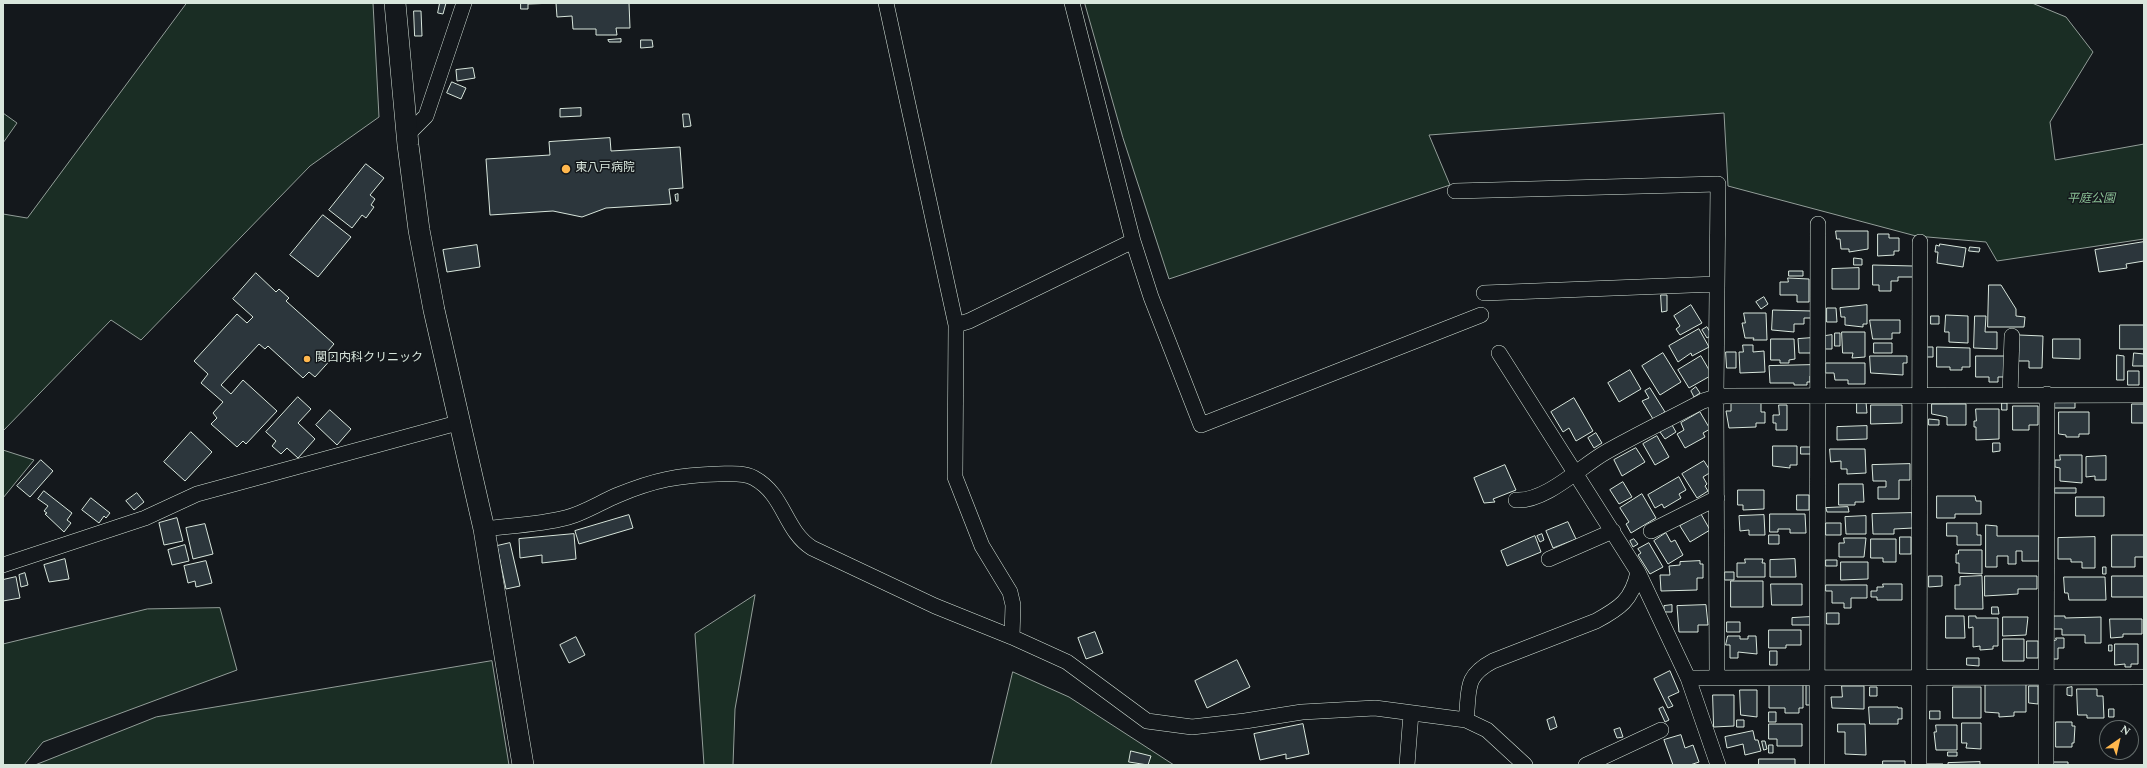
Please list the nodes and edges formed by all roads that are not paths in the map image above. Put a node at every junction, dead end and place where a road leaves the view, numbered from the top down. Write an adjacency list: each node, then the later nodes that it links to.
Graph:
1 (395, 3): 5 (street)
2 (464, 3): 5 (street)
3 (886, 3): 13 (street)
4 (1072, 3): 8 (street)
5 (407, 135): 22 (street)
6 (1455, 191): 10 (street)
7 (1818, 224): 20 (street)
8 (1134, 241): 12 (street); 13 (street)
9 (1920, 242): 18 (street)
10 (1717, 284): 11 (street); 21 (street)
11 (1484, 293)
12 (1481, 315)
13 (956, 325): 32 (street)
14 (2012, 336): 19 (street)
15 (1499, 353): 23 (street)
16 (2047, 394): 17 (street); 19 (street); 34 (street)
17 (2144, 394)
18 (1920, 395): 19 (street); 20 (street); 38 (street)
19 (2010, 395)
20 (1817, 396): 21 (street); 37 (street)
21 (1716, 397): 23 (street); 24 (street)
22 (461, 422): 26 (street); 30 (street)
23 (1576, 475): 25 (street); 27 (street)
24 (1716, 498): 28 (street); 33 (street)
25 (1516, 500)
26 (484, 528): 32 (street); 42 (street)
27 (1613, 531): 29 (street); 31 (street)
28 (1651, 531)
29 (1549, 560)
30 (3, 565)
31 (1638, 572): 36 (street); 40 (street)
32 (1012, 637): 39 (street)
33 (1717, 677): 36 (street); 37 (street)
34 (2046, 677): 35 (street); 38 (street); 49 (street)
35 (2144, 677)
36 (1688, 678): 46 (street)
37 (1818, 678): 38 (street); 47 (street)
38 (1920, 678): 48 (street)
39 (1411, 713): 40 (street); 43 (street)
40 (1466, 720): 44 (street)
41 (1661, 730): 45 (street)
42 (523, 765)
43 (1407, 765)
44 (1525, 765)
45 (1586, 765)
46 (1718, 765)
47 (1817, 765)
48 (1919, 765)
49 (2046, 765)

